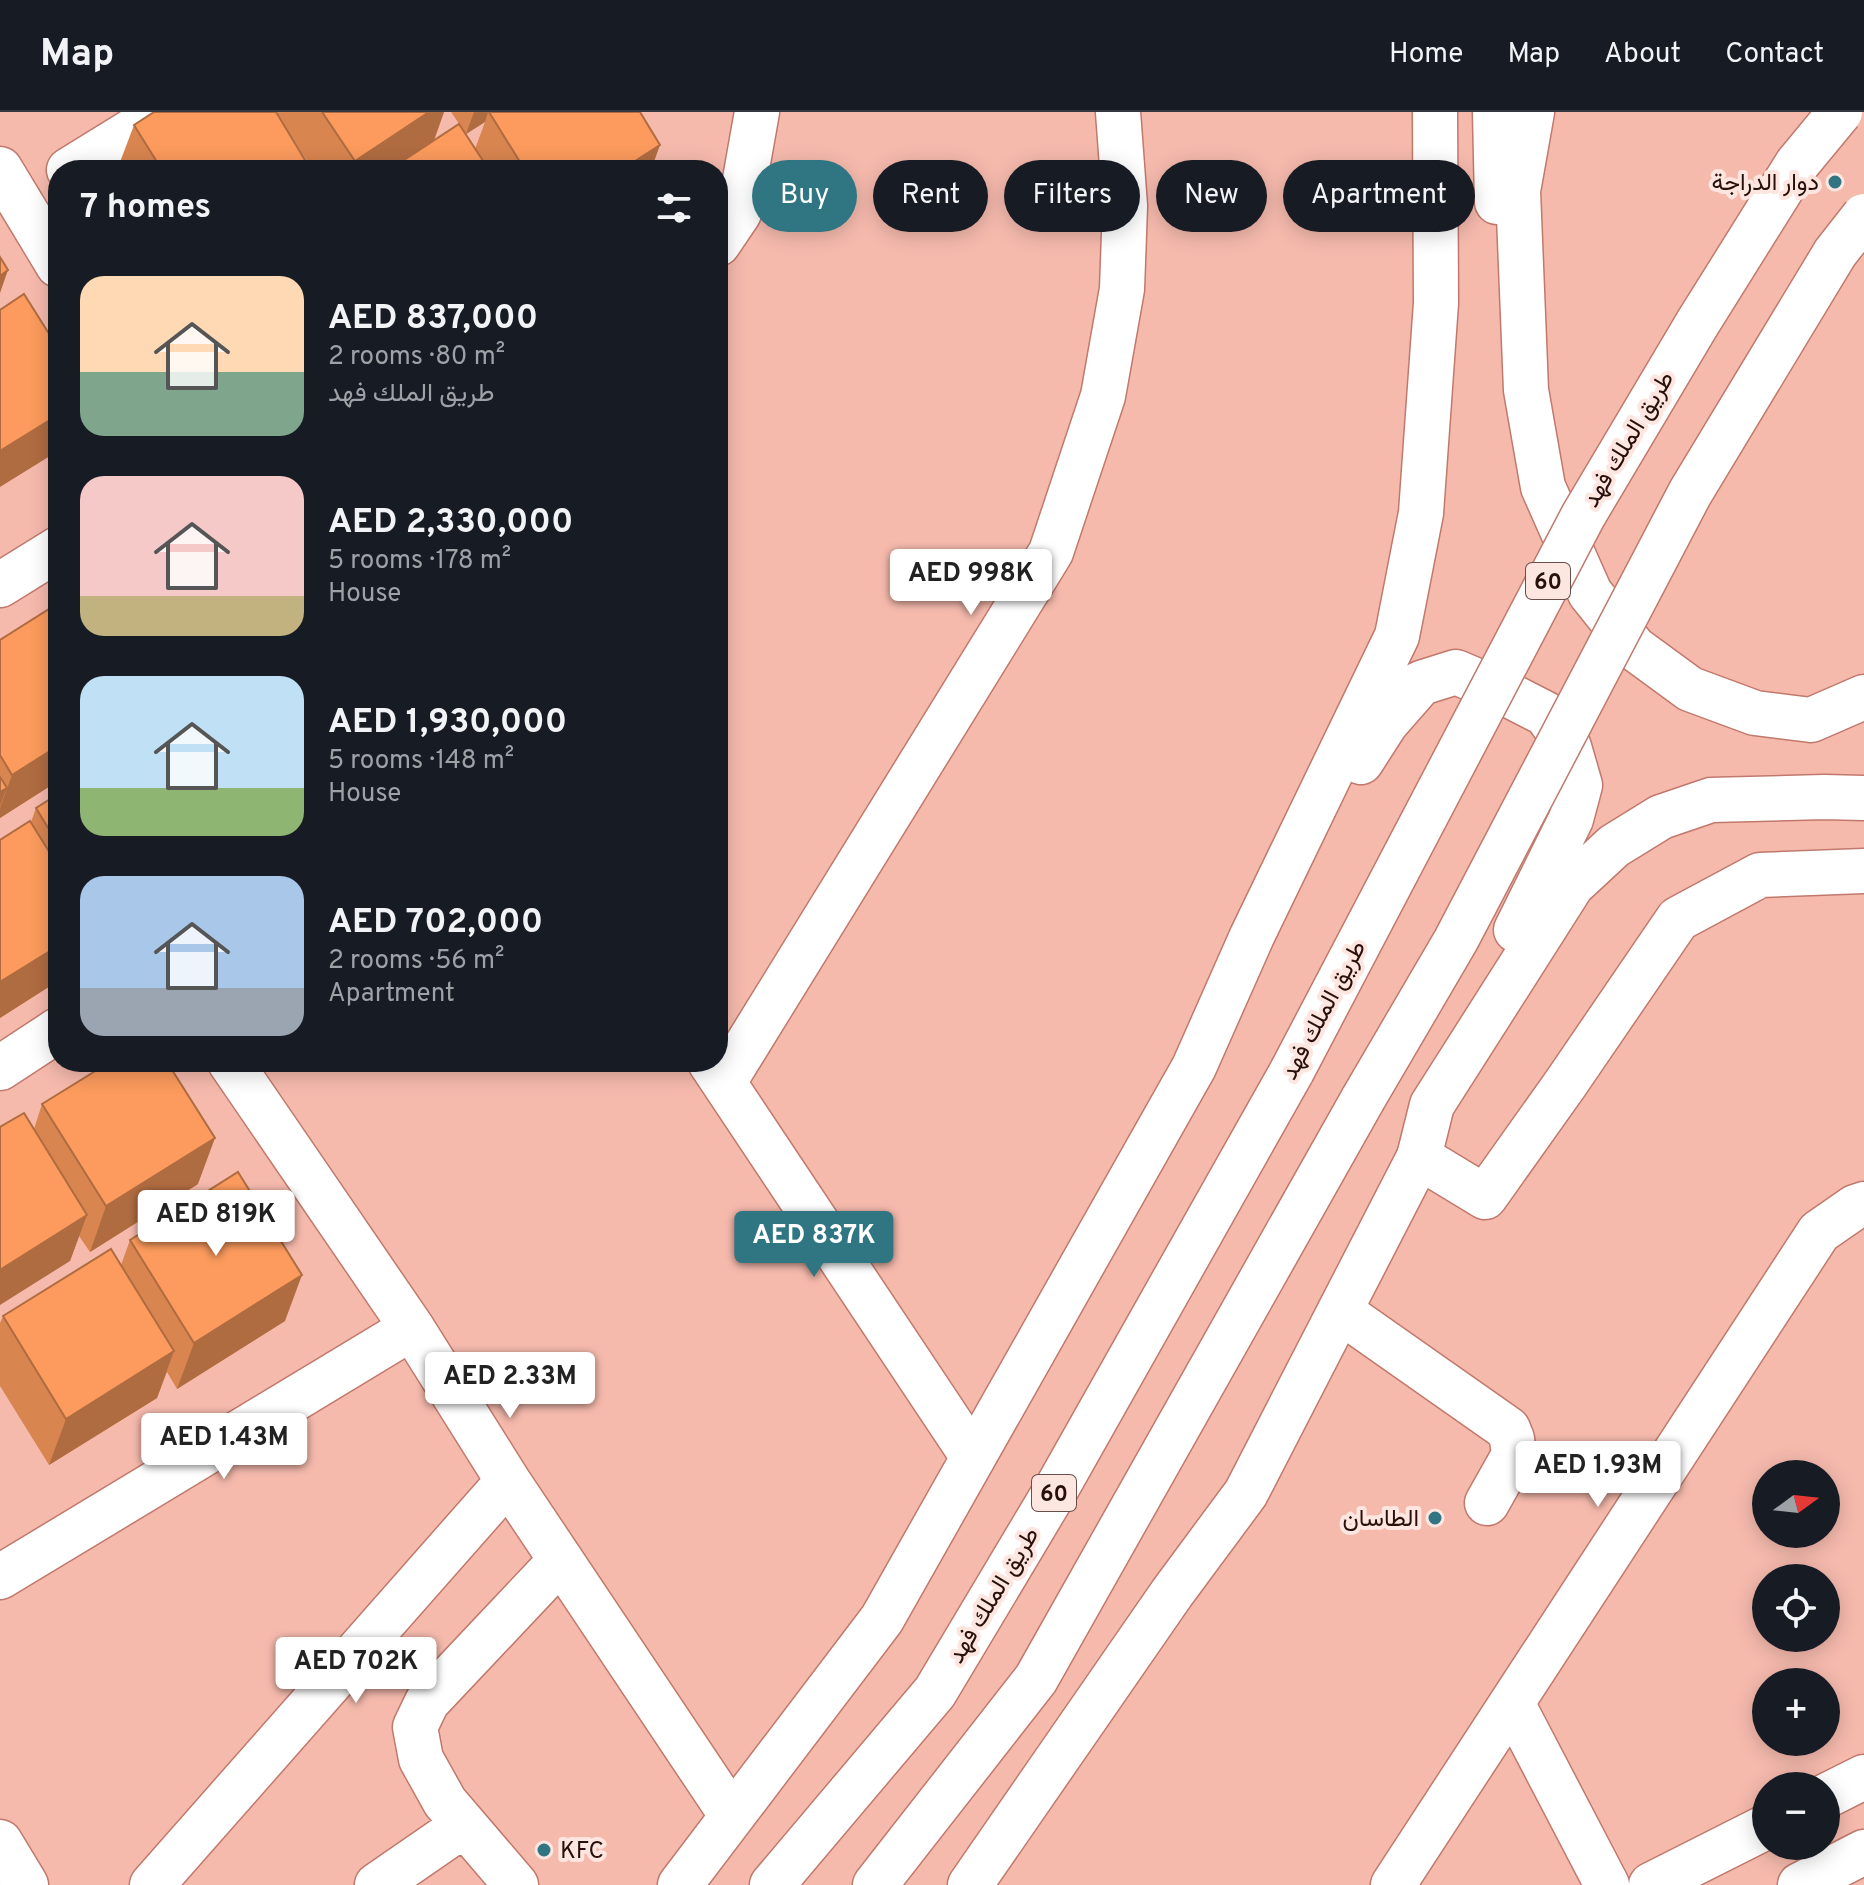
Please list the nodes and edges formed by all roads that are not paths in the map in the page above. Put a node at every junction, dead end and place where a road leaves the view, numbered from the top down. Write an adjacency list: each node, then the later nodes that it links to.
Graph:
1 (163, 112): 8 (main road)
2 (757, 112): 12 (main road)
3 (1118, 112): 24 (main road)
4 (1435, 112): 22 (main road)
5 (1495, 112): 14 (main road)
6 (1532, 112): 14 (main road)
7 (1840, 112): 51 (main road, طريق الملك فهد / 60, bridge)
8 (85, 160)
9 (48, 179): 10 (main road)
10 (10, 185): 13 (main road)
11 (1864, 216): 52 (main road, bridge)
12 (728, 229)
13 (48, 248)
14 (1526, 390): 18 (main road)
15 (48, 555): 16 (main road)
16 (0, 585)
17 (1864, 697): 18 (main road)
18 (1811, 720): 19 (main road)
19 (1864, 723)
20 (1864, 798): 28 (main road)
21 (1864, 871): 29 (main road)
22 (1252, 936): 28 (main road); 33 (main road)
23 (48, 1037): 25 (main road)
24 (728, 1055)
25 (0, 1068)
26 (237, 1072): 32 (main road)
27 (717, 1072): 33 (main road)
28 (1432, 1105): 29 (main road)
29 (1419, 1157): 31 (main road)
30 (1864, 1204): 38 (main road)
31 (1340, 1311): 35 (main road); 53 (main road)
32 (412, 1328): 34 (main road); 37 (main road)
33 (973, 1457): 41 (main road)
34 (508, 1481): 36 (main road); 47 (main road)
35 (1487, 1503)
36 (561, 1560): 41 (main road); 42 (main road)
37 (0, 1577)
38 (1512, 1703): 54 (main road); 55 (main road)
39 (1864, 1777): 40 (main road)
40 (1840, 1789)
41 (732, 1816): 50 (main road)
42 (464, 1825): 48 (main road); 49 (main road)
43 (1752, 1834): 56 (main road)
44 (0, 1842): 46 (main road)
45 (1864, 1852): 57 (main road)
46 (26, 1885)
47 (152, 1885)
48 (377, 1885)
49 (516, 1885)
50 (680, 1885)
51 (772, 1885)
52 (875, 1885)
53 (970, 1885)
54 (1393, 1885)
55 (1607, 1885)
56 (1651, 1885)
57 (1800, 1885)

